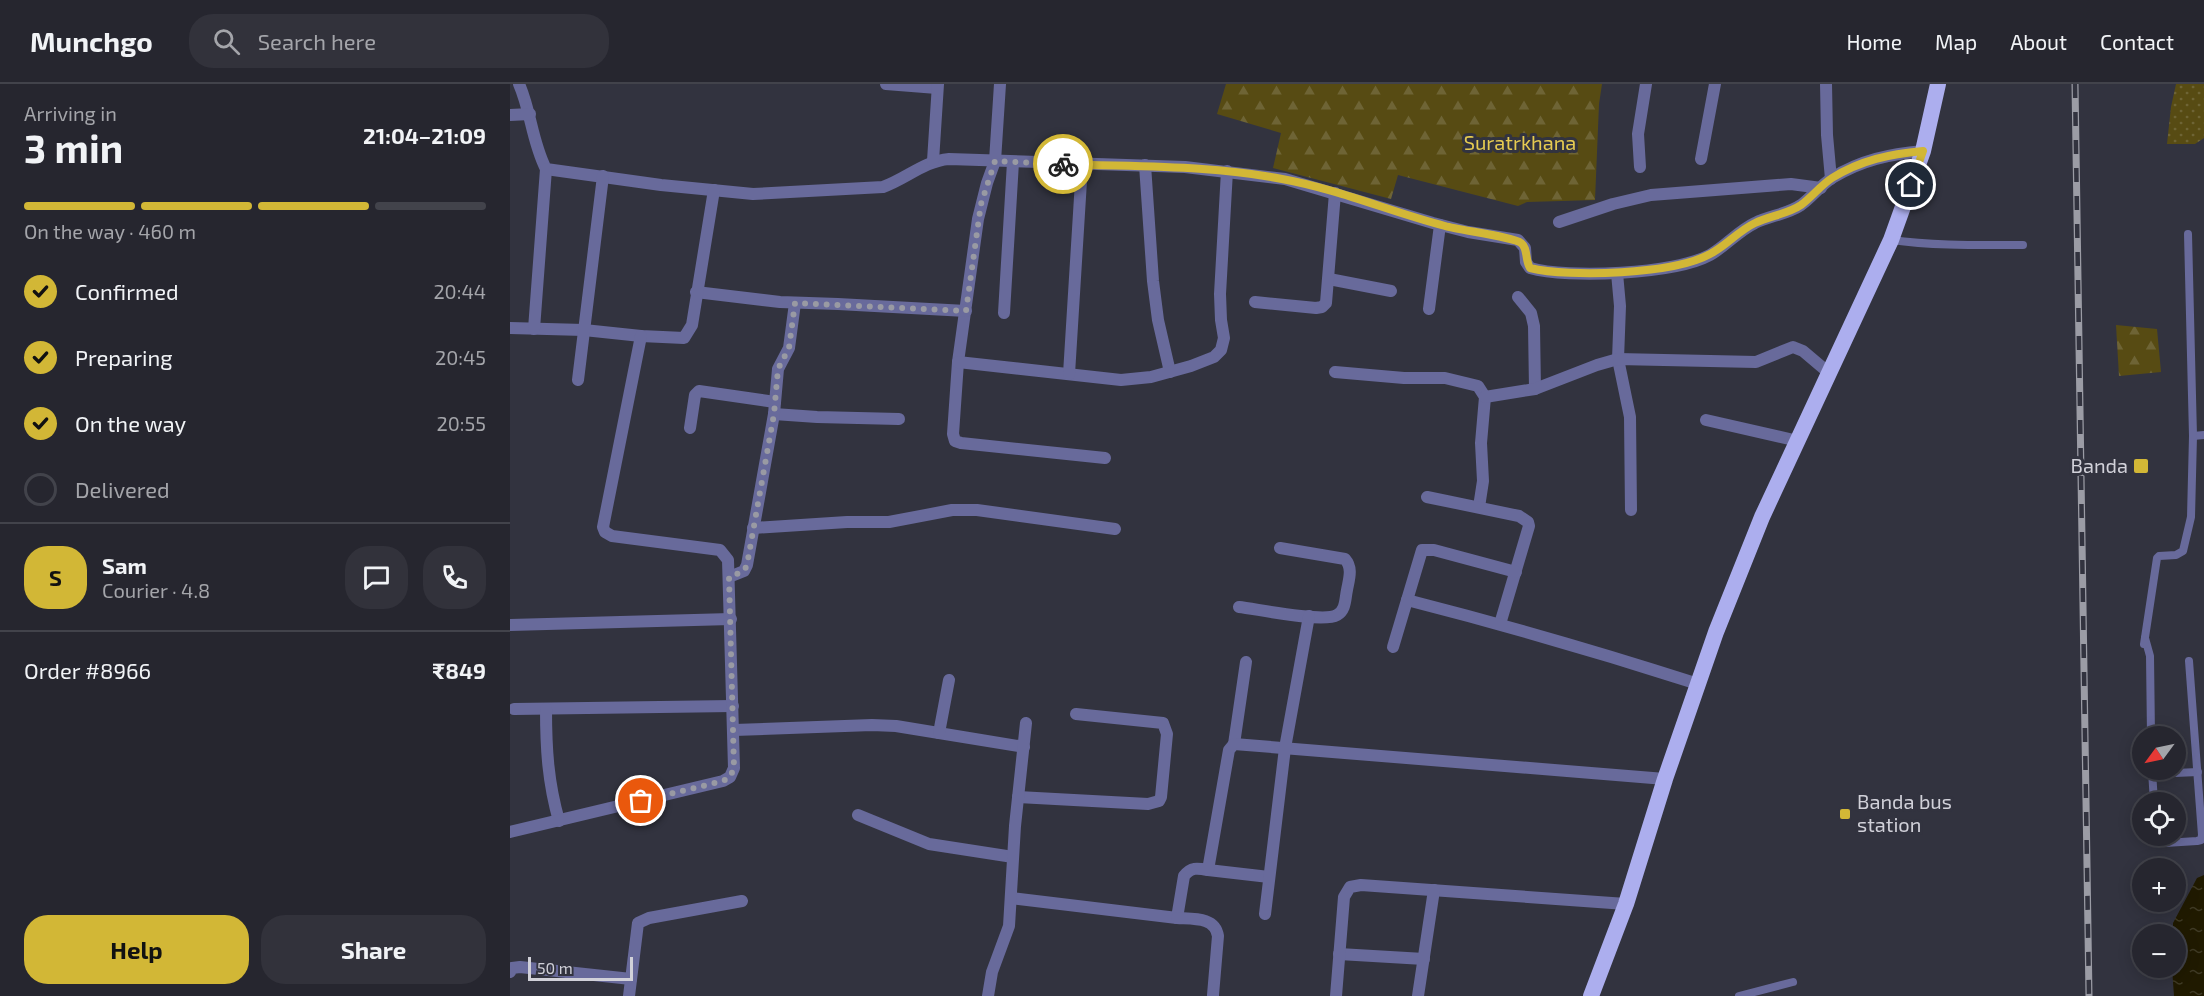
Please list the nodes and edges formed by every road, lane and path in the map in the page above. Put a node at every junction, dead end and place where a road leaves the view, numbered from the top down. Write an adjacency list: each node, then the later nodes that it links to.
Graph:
1 (519, 84): 10 (street)
2 (886, 84): 8 (street)
3 (1000, 84): 14 (street)
4 (1646, 84): 18 (street)
5 (1715, 84): 12 (street)
6 (1826, 84): 22 (street)
7 (1938, 84): 11 (highway)
8 (937, 86): 13 (street)
9 (510, 114): 10 (street)
10 (530, 114): 19 (street)
11 (1923, 151): 22 (street); 29 (highway)
12 (1701, 159)
13 (933, 161): 14 (street); 24 (street)
14 (995, 161): 15 (street); 39 (street)
15 (1013, 162): 16 (street); 40 (street)
16 (1082, 165): 17 (street); 50 (street)
17 (1145, 165): 20 (street); 47 (street)
18 (1640, 167)
19 (546, 169): 21 (street); 42 (street)
20 (1227, 171): 25 (street); 47 (street)
21 (603, 176): 24 (street); 43 (street)
22 (1831, 179): 23 (street)
23 (1821, 188): 26 (street); 31 (street)
24 (714, 190): 34 (street)
25 (1335, 193): 27 (street); 32 (street)
26 (1559, 222)
27 (1440, 225): 31 (street); 38 (street)
28 (2188, 234): 59 (lane)
29 (1891, 240): 30 (lane); 49 (highway)
30 (2023, 245)
31 (1617, 273): 45 (street)
32 (1329, 279): 33 (street); 36 (street)
33 (1391, 291)
34 (696, 292): 37 (street); 44 (street)
35 (1518, 297): 52 (street)
36 (1255, 302)
37 (795, 303): 39 (street); 54 (street)
38 (1429, 309)
39 (966, 311): 46 (street)
40 (1004, 313)
41 (510, 328): 42 (street)
42 (534, 329): 43 (street)
43 (584, 330): 44 (street); 51 (street)
44 (641, 336): 69 (street)
45 (1618, 359): 49 (street); 52 (street); 64 (street)
46 (958, 362): 50 (street); 61 (street)
47 (1170, 372): 50 (street)
48 (1335, 372): 53 (street)
49 (1829, 373): 60 (highway)
50 (1069, 374)
51 (578, 380)
52 (1535, 389): 53 (street)
53 (1485, 397): 63 (street)
54 (774, 408): 55 (street); 57 (street); 65 (street)
55 (899, 419)
56 (1706, 420): 60 (street)
57 (690, 428)
58 (2204, 435): 59 (lane)
59 (2193, 436): 86 (lane)
60 (1798, 441): 80 (highway)
61 (1105, 458)
62 (1427, 497): 63 (street)
63 (1479, 507): 68 (street)
64 (1631, 510)
65 (753, 528): 66 (street); 69 (street)
66 (1115, 529)
67 (1280, 548): 72 (street)
68 (1516, 572): 70 (street); 74 (street)
69 (729, 577): 73 (street)
70 (1407, 600): 74 (street); 76 (street)
71 (1239, 607): 72 (street)
72 (1309, 616): 92 (street)
73 (731, 619): 75 (street); 81 (street)
74 (1500, 624): 80 (street)
75 (510, 625)
76 (1393, 647)
77 (2190, 661): 89 (lane)
78 (1246, 662): 90 (street)
79 (949, 680): 88 (street)
80 (1698, 684): 95 (highway)
81 (733, 706): 83 (street); 87 (street)
82 (514, 709): 83 (street)
83 (546, 709): 99 (street)
84 (1076, 714): 96 (street)
85 (1026, 723): 91 (street)
86 (2151, 726)
87 (734, 730): 88 (street); 99 (street)
88 (939, 734): 91 (street)
89 (2200, 742): 94 (lane)
90 (1234, 744): 92 (street); 103 (street)
91 (1024, 747): 96 (street)
92 (1285, 748): 95 (street); 104 (street)
93 (2186, 772): 94 (lane)
94 (2198, 772): 97 (lane)
95 (1665, 779): 108 (highway)
96 (1018, 797): 102 (street)
97 (2202, 812): 101 (lane)
98 (858, 815): 102 (street)
99 (559, 821): 100 (street)
100 (510, 832)
101 (2186, 841)
102 (1013, 857): 106 (street)
103 (1208, 870): 104 (street); 110 (street)
104 (1269, 877): 109 (street)
105 (1434, 890): 108 (street); 111 (street); 112 (street)
106 (1011, 898): 110 (street); 118 (street)
107 (742, 901): 114 (street)
108 (1626, 904): 121 (highway)
109 (1265, 914)
110 (1177, 918): 116 (street)
111 (1339, 954): 112 (street); 119 (street)
112 (1424, 959): 120 (street)
113 (510, 972): 114 (street)
114 (631, 979): 117 (street)
115 (1793, 982): 122 (lane)
116 (1213, 995)
117 (629, 996)
118 (988, 996)
119 (1336, 996)
120 (1418, 996)
121 (1591, 996)
122 (1739, 996)

